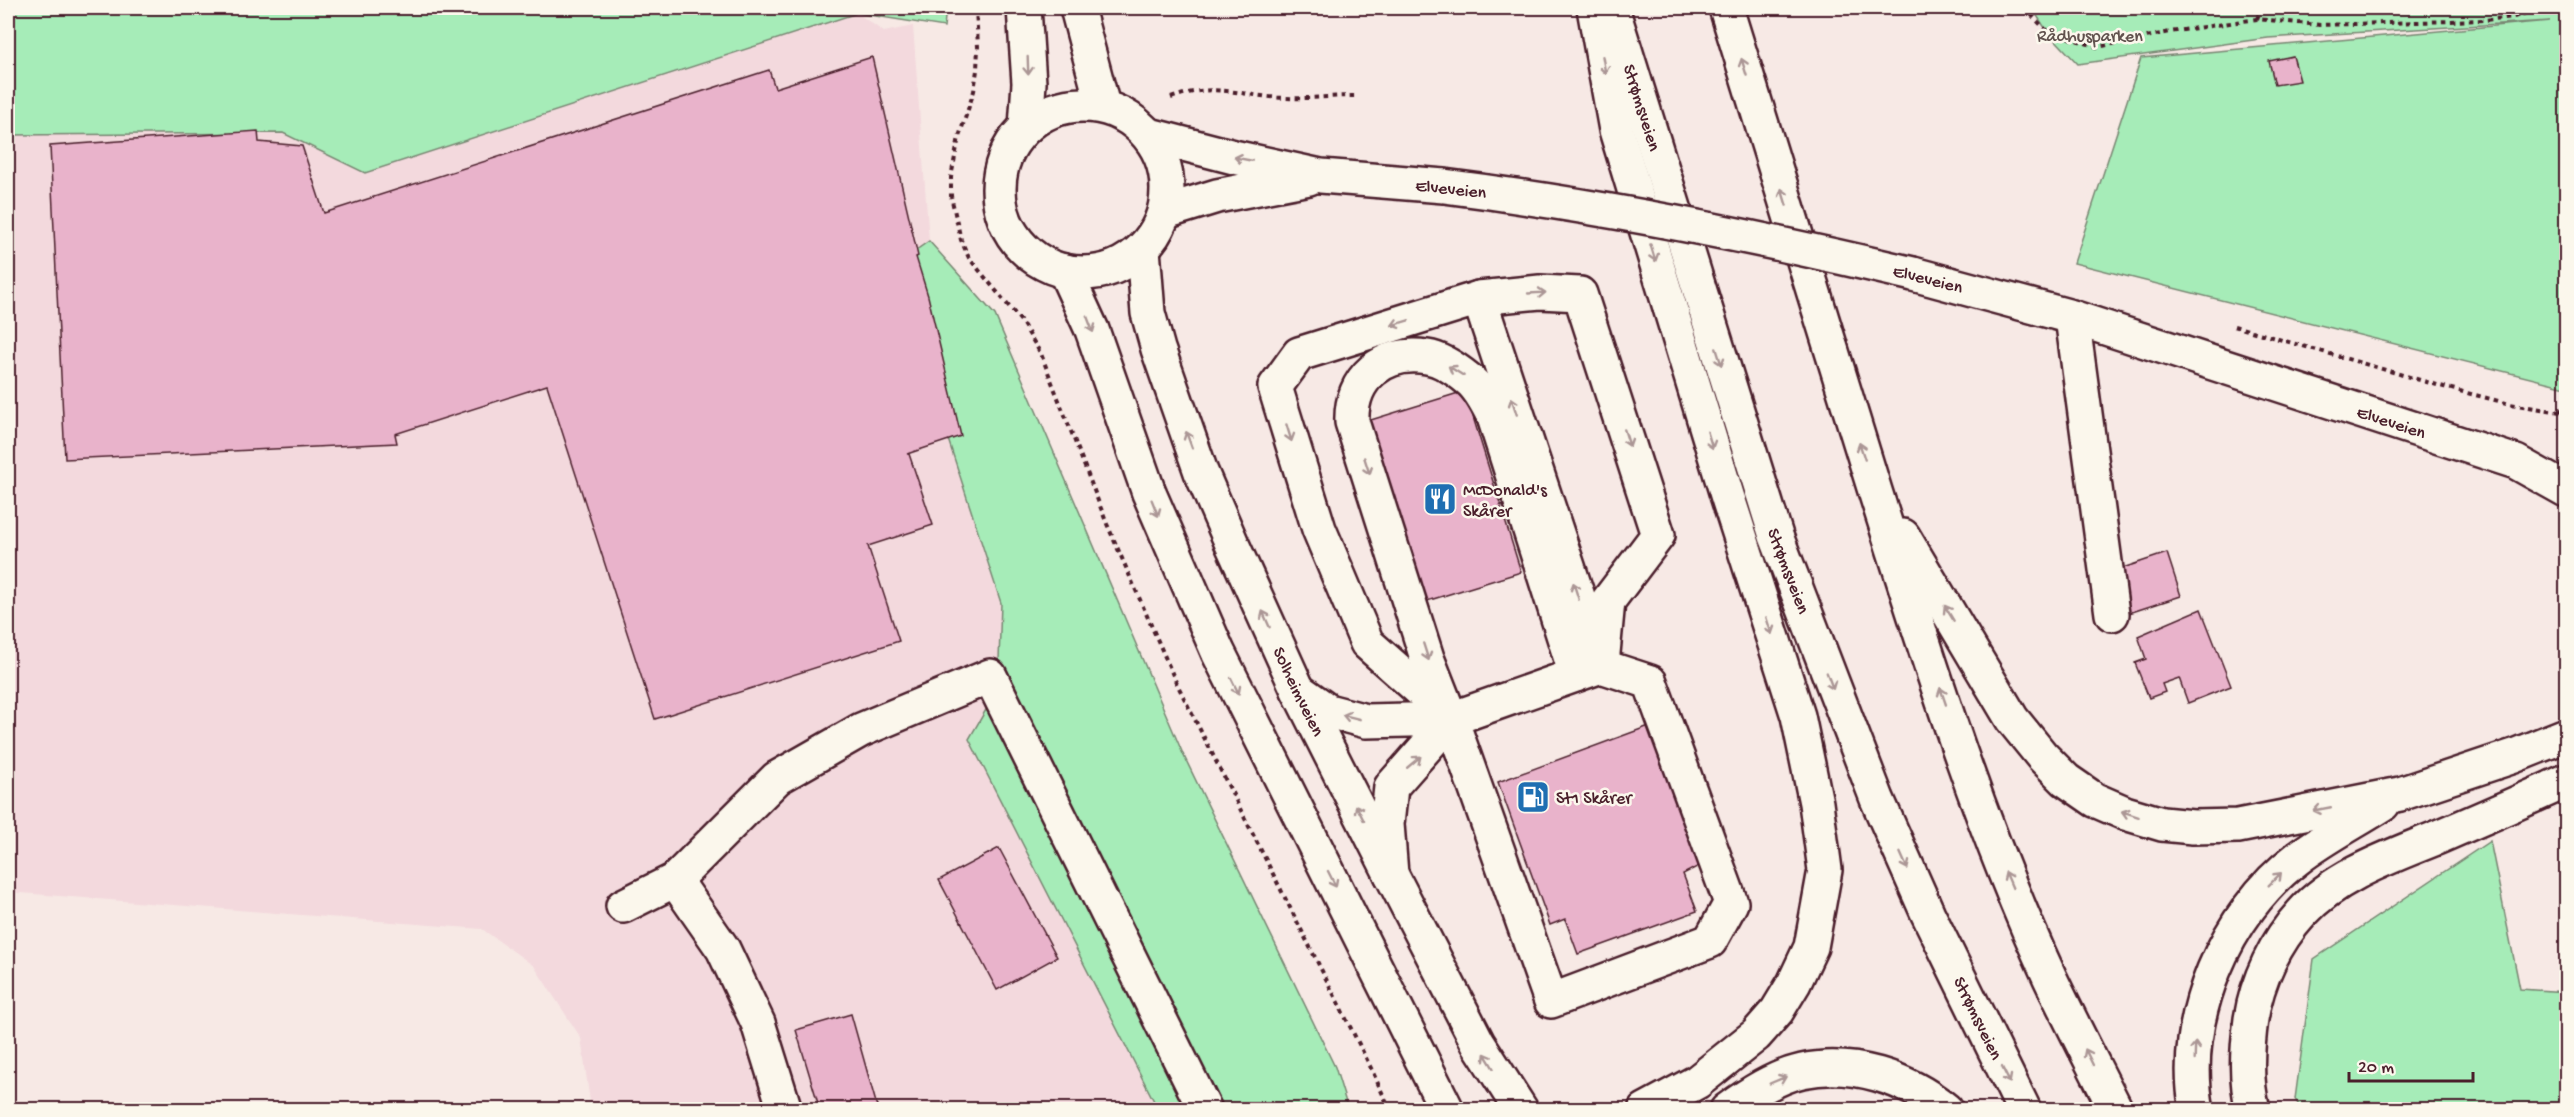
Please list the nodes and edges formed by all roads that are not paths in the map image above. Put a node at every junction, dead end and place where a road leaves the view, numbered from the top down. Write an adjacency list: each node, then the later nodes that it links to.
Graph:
1 (1024, 8): 7 (main road, one-way to 7)
2 (1077, 8): 6 (main road)
3 (1594, 8): 33 (main road, one-way to 33)
4 (1612, 8): 36 (main road, Strømsveien, one-way to 36)
5 (1726, 8): 17 (main road, one-way to 5)
6 (1103, 106): 7 (main road); 8 (main road)
7 (1026, 127): 12 (main road)
8 (1149, 135): 9 (main road, Elveveien, one-way to 8); 10 (main road)
9 (1321, 176): 10 (main road, Elveveien); 14 (main road, Elveveien, bridge)
10 (1165, 212): 11 (main road)
11 (1143, 249): 12 (main road); 21 (main road, Solheimveien, one-way to 11)
12 (1065, 271): 31 (main road, one-way to 31)
13 (1479, 298): 20 (main road, one-way to 13); 20 (main road, one-way to 20); 22 (main road, one-way to 22)
14 (2072, 316): 15 (main road, Elveveien); 19 (main road)
15 (2516, 462): 16 (main road, Elveveien); 18 (main road, Elveveien)
16 (2566, 467)
17 (1873, 486): 25 (main road, one-way to 17); 37 (main road, one-way to 17)
18 (2566, 490)
19 (2112, 614)
20 (1589, 670): 22 (main road); 22 (main road, one-way to 22); 22 (main road)
21 (1298, 690): 22 (main road, one-way to 21); 26 (main road, Solheimveien, one-way to 21)
22 (1451, 719): 26 (main road, one-way to 22)
23 (2566, 735): 25 (main road)
24 (2566, 781): 39 (main road)
25 (2400, 794): 38 (main road, one-way to 25)
26 (1391, 874): 32 (main road, Solheimveien, one-way to 26)
27 (675, 880): 28 (main road); 29 (main road); 30 (main road)
28 (623, 906)
29 (785, 1110)
30 (1205, 1110)
31 (1447, 1110)
32 (1521, 1110)
33 (1646, 1110)
34 (1727, 1110): 35 (main road, one-way to 35)
35 (1946, 1110)
36 (2024, 1110)
37 (2116, 1110)
38 (2197, 1110)
39 (2253, 1110)

